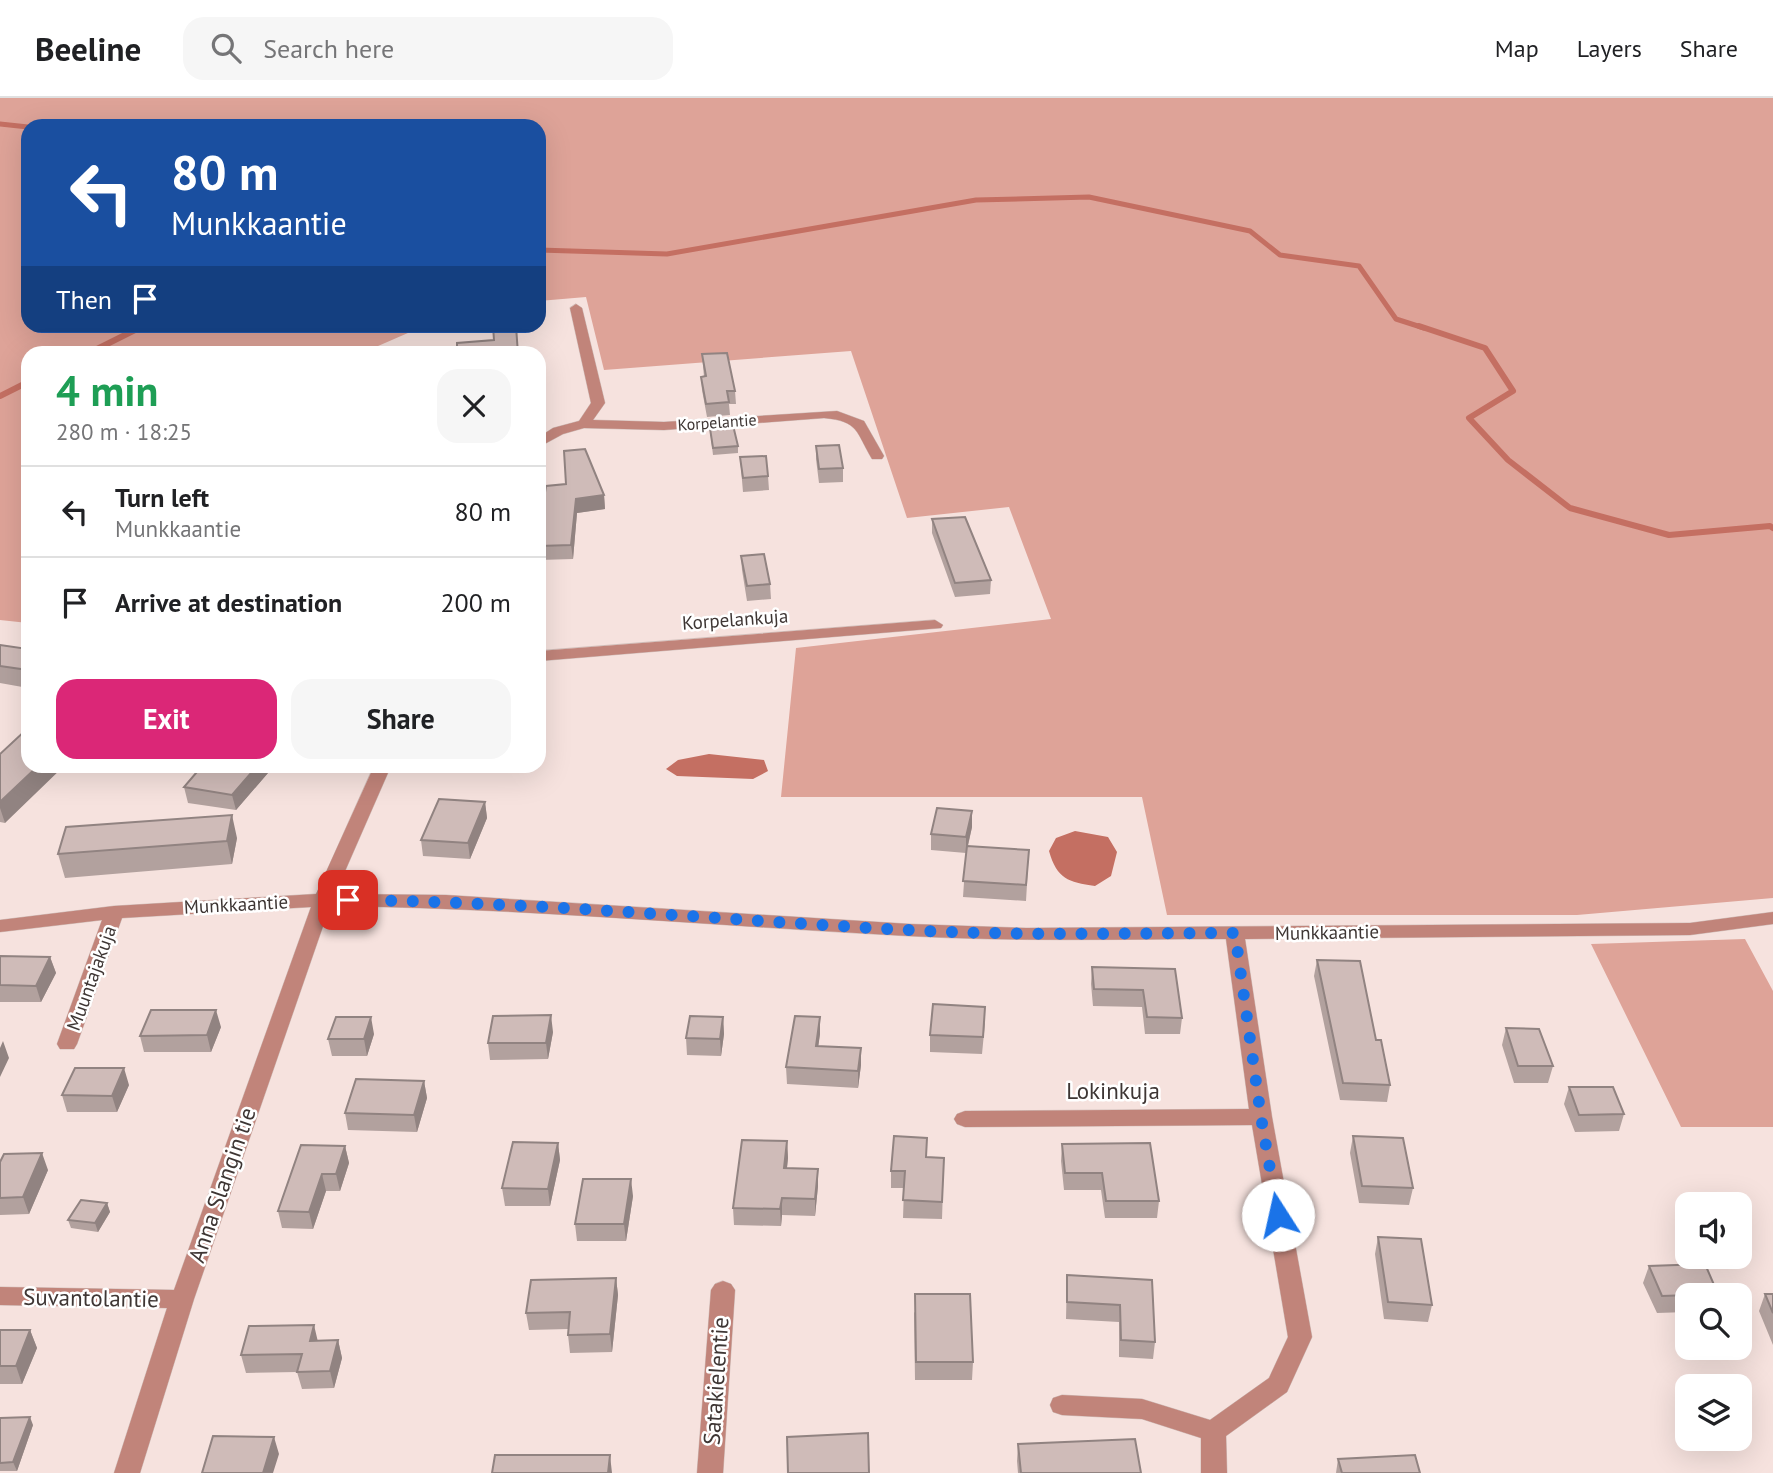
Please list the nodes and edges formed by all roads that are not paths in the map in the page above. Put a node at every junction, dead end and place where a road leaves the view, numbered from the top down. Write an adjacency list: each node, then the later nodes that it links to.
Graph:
1 (576, 308): 2 (street)
2 (584, 424): 3 (street, Korpelantie); 4 (street, Korpelantie)
3 (546, 439)
4 (877, 456)
5 (935, 625): 6 (street, Korpelankuja)
6 (546, 655)
7 (380, 773): 8 (street)
8 (323, 900): 9 (street, Munkkaantie); 12 (street, Munkkaantie); 18 (street, Anna Slangin tie)
9 (114, 912): 11 (street, Munkkaantie); 13 (street, Muuntajakuja)
10 (1773, 918): 12 (street, Munkkaantie)
11 (0, 926)
12 (1235, 933): 14 (street)
13 (67, 1044)
14 (1261, 1117): 15 (street, Lokinkuja); 20 (street)
15 (965, 1119)
16 (723, 1290): 22 (street, Satakielentie)
17 (0, 1296): 18 (street, Suvantolantie)
18 (182, 1300): 21 (street, Anna Slangin tie)
19 (1062, 1405): 20 (street)
20 (1213, 1431): 23 (street)
21 (127, 1473)
22 (710, 1473)
23 (1214, 1473)

